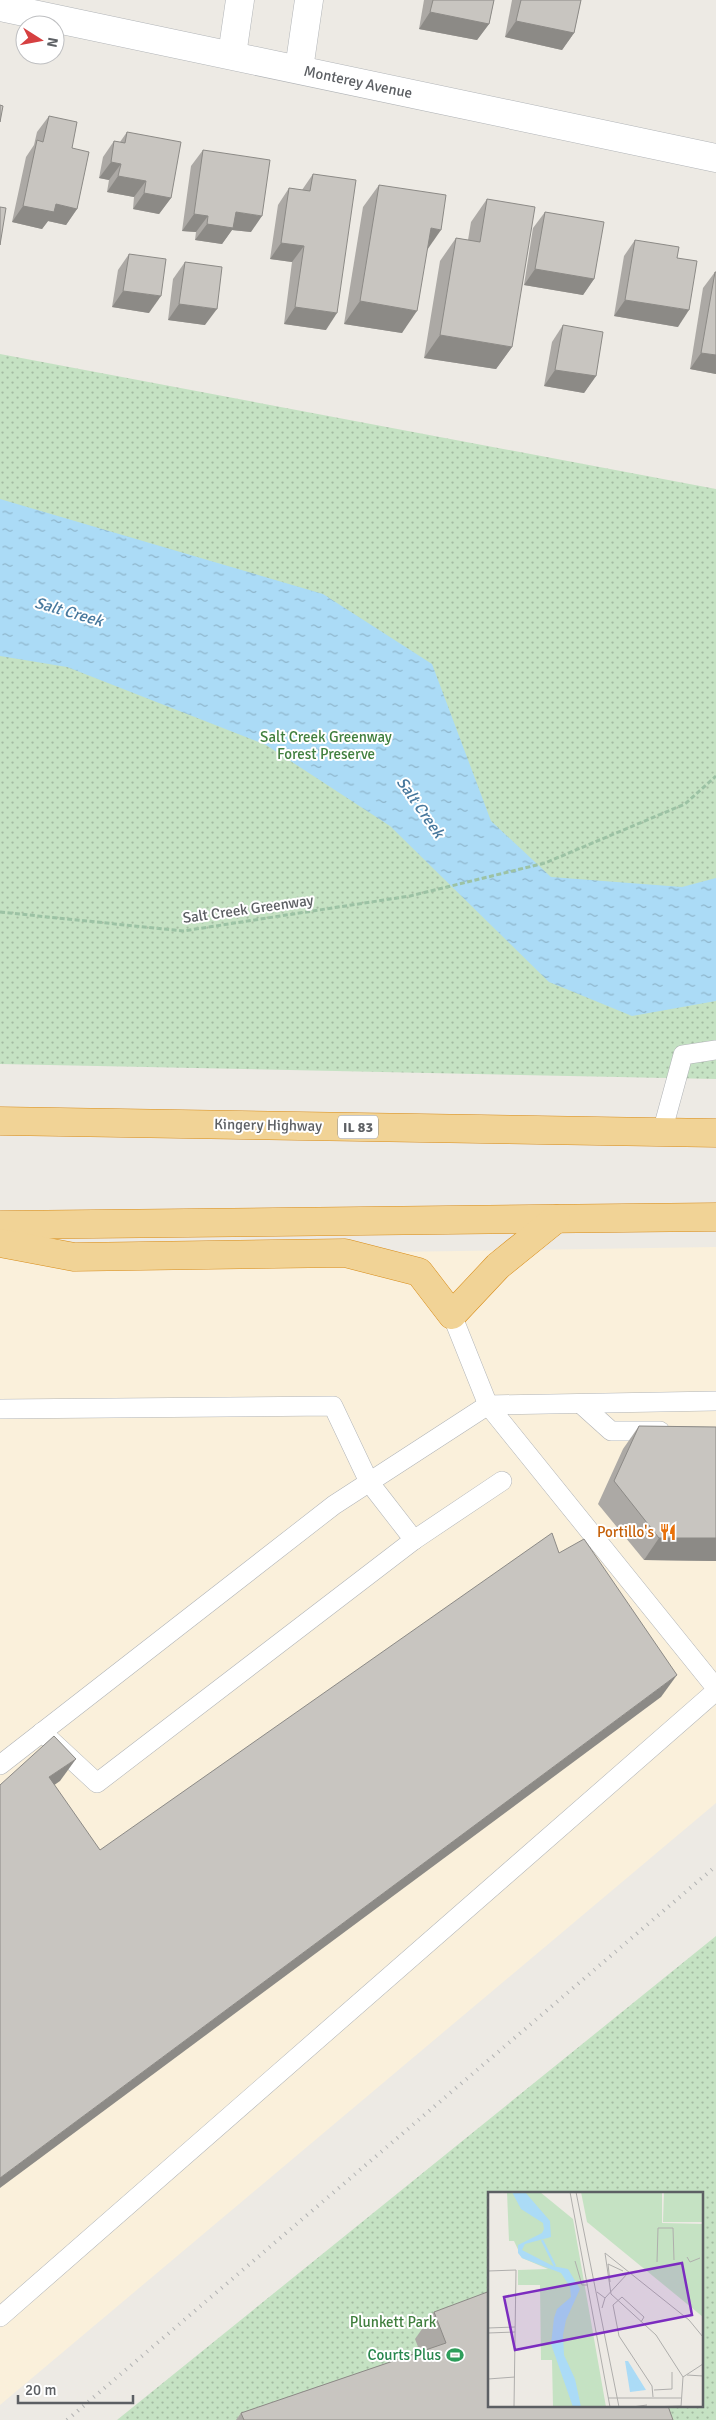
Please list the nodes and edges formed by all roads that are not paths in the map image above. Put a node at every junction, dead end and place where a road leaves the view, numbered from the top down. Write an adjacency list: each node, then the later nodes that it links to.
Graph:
1 (240, 0): 4 (street)
2 (309, 0): 5 (street)
3 (0, 7): 4 (street, Monterey Avenue)
4 (232, 55): 5 (street, Monterey Avenue)
5 (299, 69): 6 (street, Monterey Avenue)
6 (716, 158)
7 (716, 1050): 9 (lane)
8 (0, 1121): 9 (highway, Kingery Highway / IL 83)
9 (662, 1132): 10 (highway, Kingery Highway / IL 83)
10 (716, 1133)
11 (716, 1217): 12 (highway)
12 (556, 1219): 13 (highway); 15 (highway)
13 (0, 1225)
14 (0, 1243): 15 (highway)
15 (452, 1315): 18 (lane)
16 (716, 1402): 17 (lane)
17 (581, 1404): 18 (lane); 20 (lane)
18 (488, 1405): 22 (lane); 24 (lane)
19 (0, 1409): 22 (lane)
20 (678, 1431)
21 (502, 1481): 23 (lane)
22 (369, 1482): 23 (lane); 25 (lane)
23 (414, 1540): 25 (lane)
24 (716, 1689): 27 (lane)
25 (42, 1732): 26 (lane)
26 (0, 1765)
27 (0, 2317)

